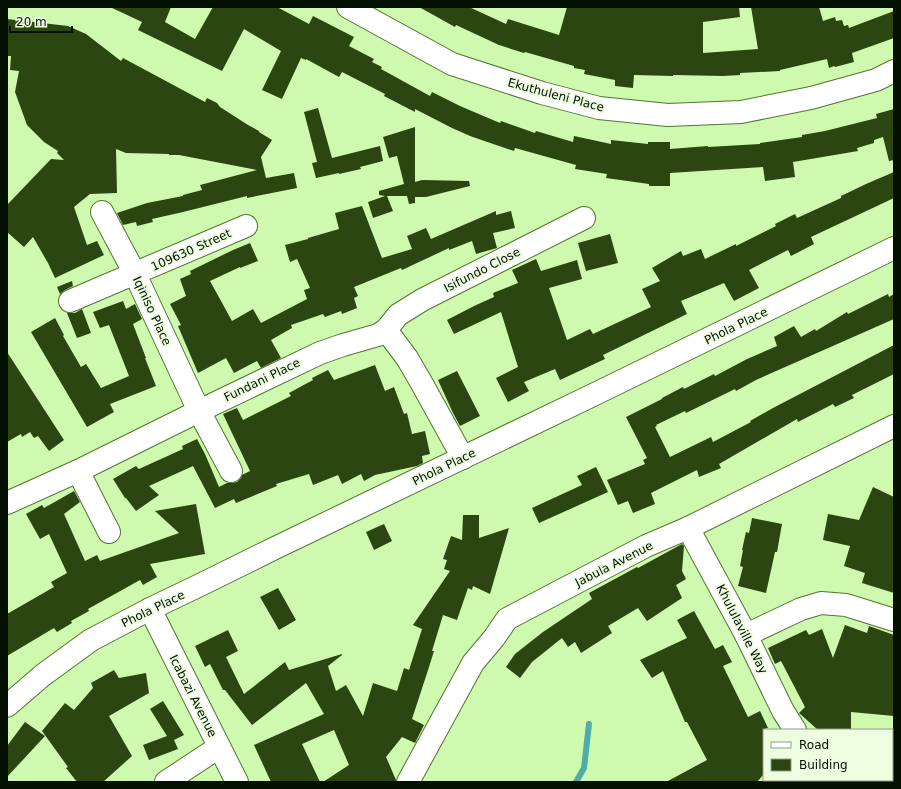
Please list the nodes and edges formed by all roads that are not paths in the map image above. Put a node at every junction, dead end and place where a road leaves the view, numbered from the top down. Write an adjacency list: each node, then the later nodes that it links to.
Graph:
1 (348, 7): 2 (street, Ekuthuleni Place)
2 (894, 70)
3 (102, 212): 7 (street, Iqiniso Place)
4 (584, 218): 9 (street, Isifundo Close)
5 (246, 226): 7 (street, 109630 Street)
6 (894, 248): 12 (street, Phola Place)
7 (135, 274): 8 (street, 109630 Street); 10 (street, Iqiniso Place)
8 (70, 301)
9 (386, 330): 10 (street, Fundani Place); 12 (street)
10 (199, 411): 13 (street, Fundani Place); 14 (street, Iqiniso Place)
11 (894, 426): 16 (street, Jabula Avenue)
12 (463, 458): 18 (street, Phola Place)
13 (78, 471): 15 (street, Fundani Place); 17 (street)
14 (231, 471)
15 (7, 503)
16 (688, 528): 20 (street, Khululaville Way); 26 (street, Jabula Avenue)
17 (108, 532)
18 (150, 609): 21 (street, Phola Place); 23 (street, Icabazi Avenue)
19 (894, 620): 20 (street)
20 (746, 635): 22 (street, Khululaville Way)
21 (7, 706)
22 (794, 729)
23 (219, 747): 24 (street); 25 (street, Icabazi Avenue)
24 (166, 782)
25 (237, 782)
26 (408, 782)

